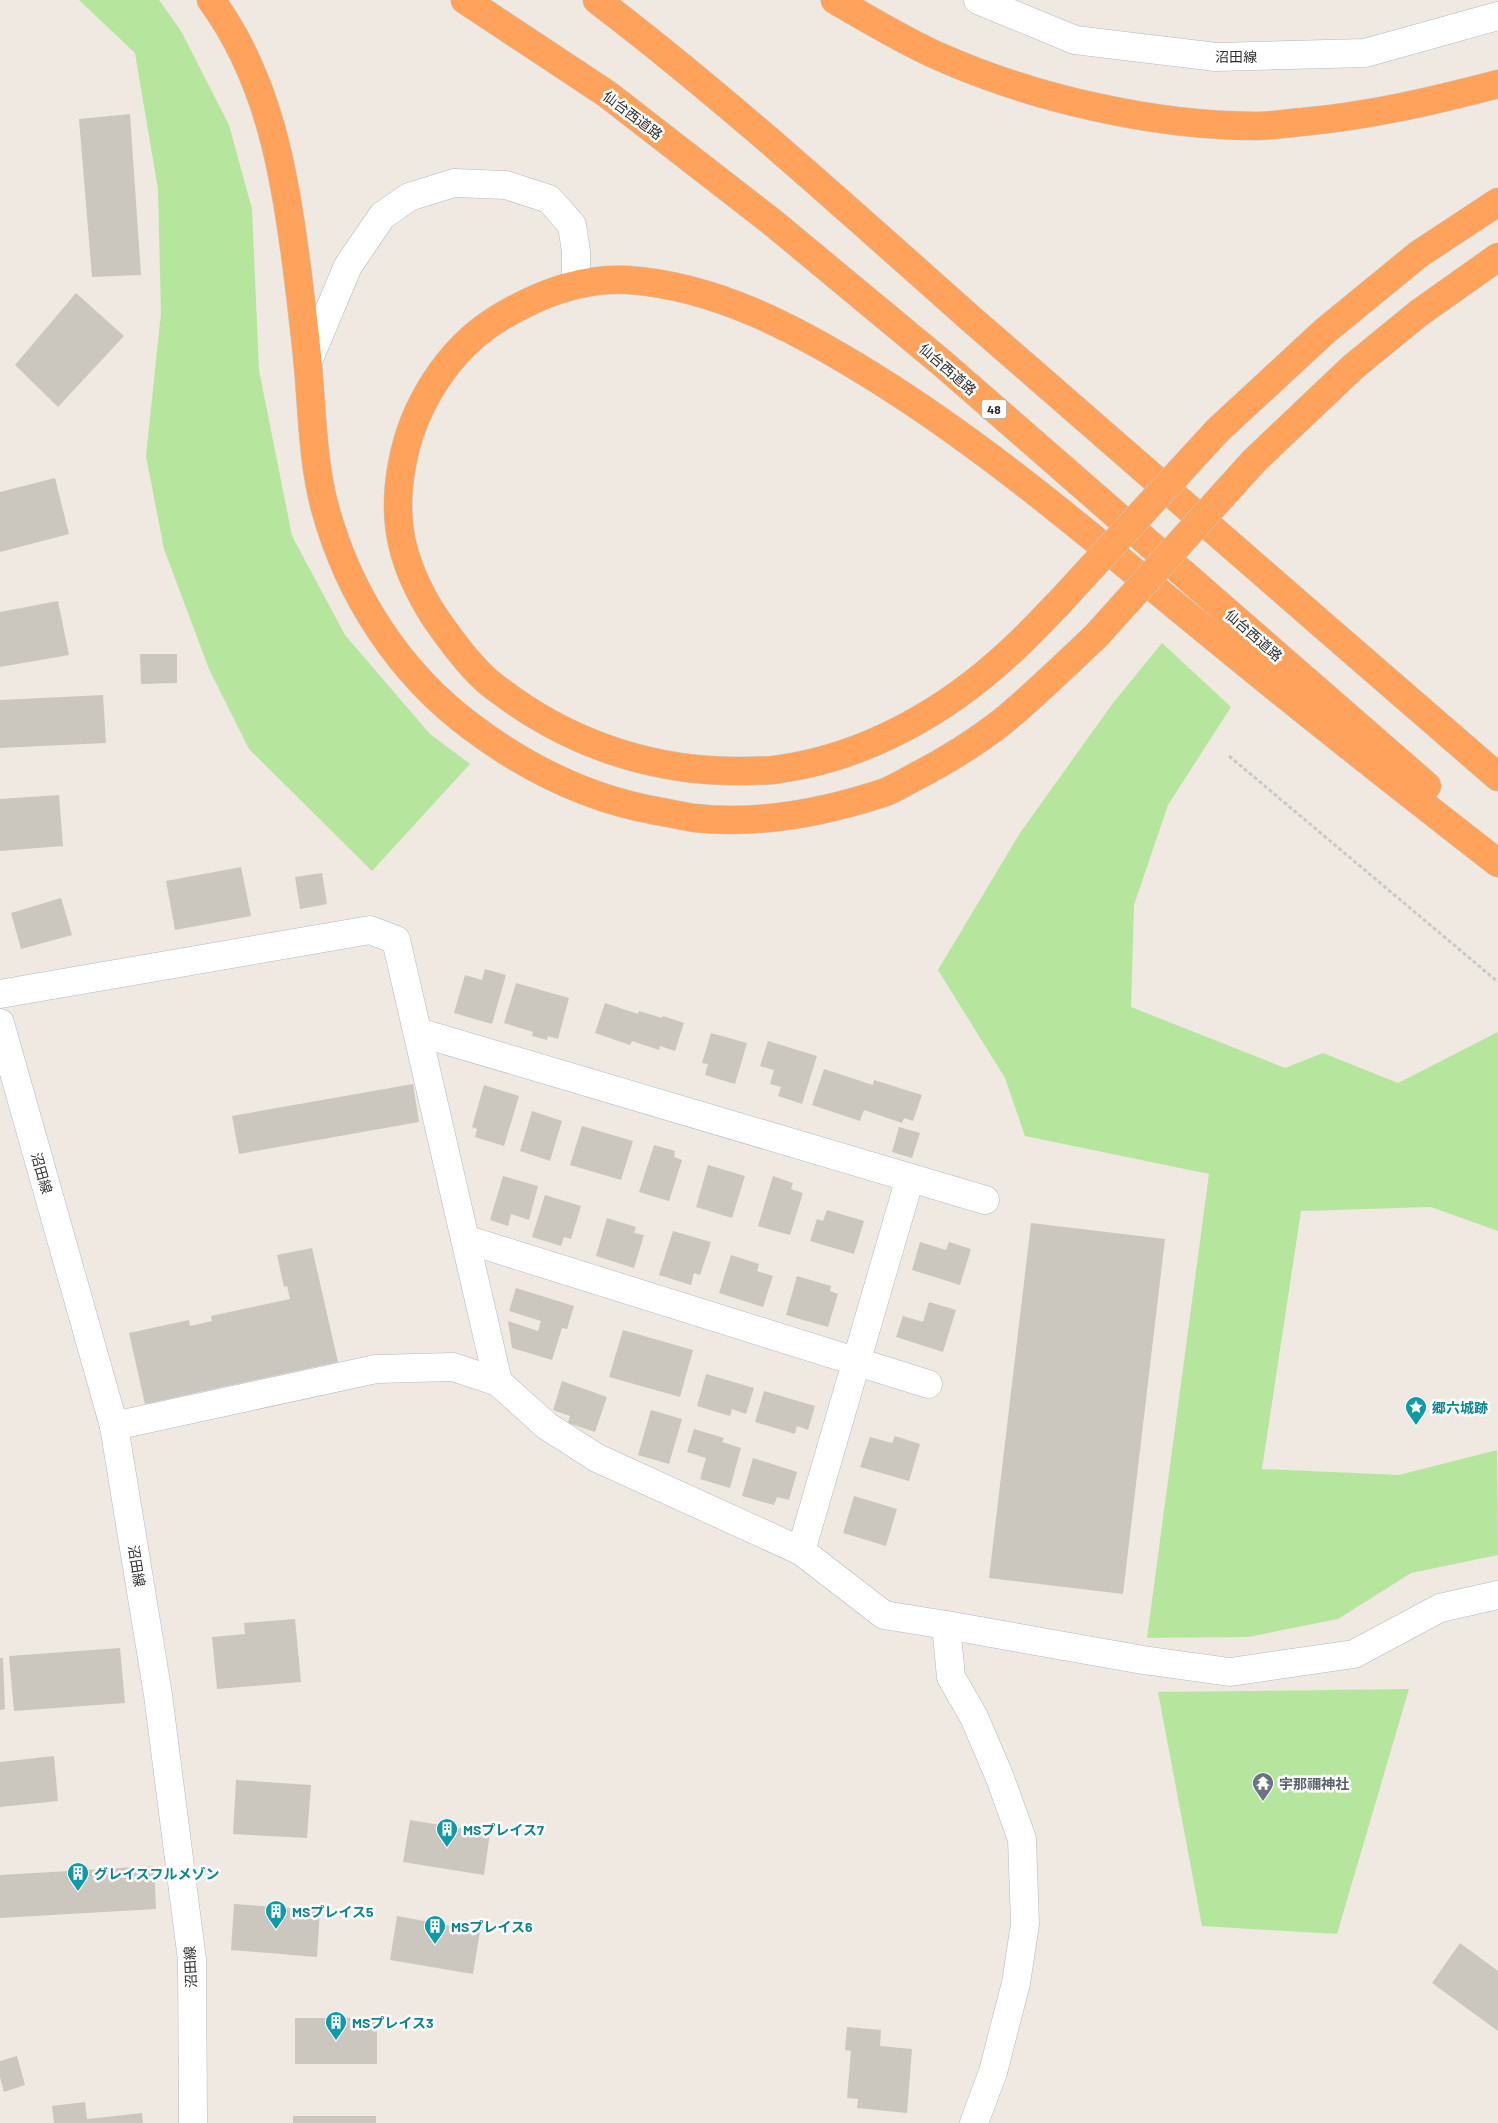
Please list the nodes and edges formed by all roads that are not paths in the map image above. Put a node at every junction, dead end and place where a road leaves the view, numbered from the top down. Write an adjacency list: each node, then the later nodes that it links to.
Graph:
1 (211, 0): 11 (highway)
2 (465, 0): 13 (highway, 仙台西道路 / 48)
3 (597, 0): 12 (highway)
4 (836, 0): 7 (highway)
5 (978, 0): 6 (street, 沼田線)
6 (1498, 16)
7 (1498, 84)
8 (1498, 202): 10 (highway, bridge)
9 (1498, 256): 11 (highway, bridge)
10 (576, 284): 11 (street); 14 (highway)
11 (308, 361)
12 (1498, 777)
13 (1498, 848)
14 (1498, 863)
15 (0, 994): 17 (street)
16 (0, 1023): 24 (street, 沼田線)
17 (418, 1032): 18 (street); 20 (street)
18 (910, 1178): 19 (street); 21 (street)
19 (985, 1200)
20 (465, 1239): 21 (street); 22 (street)
21 (857, 1362): 23 (street); 25 (street)
22 (498, 1382): 24 (street); 25 (street)
23 (928, 1384)
24 (114, 1426): 28 (street, 沼田線)
25 (801, 1552): 27 (street)
26 (1498, 1595): 27 (street)
27 (946, 1625): 29 (street)
28 (192, 2123)
29 (974, 2123)

